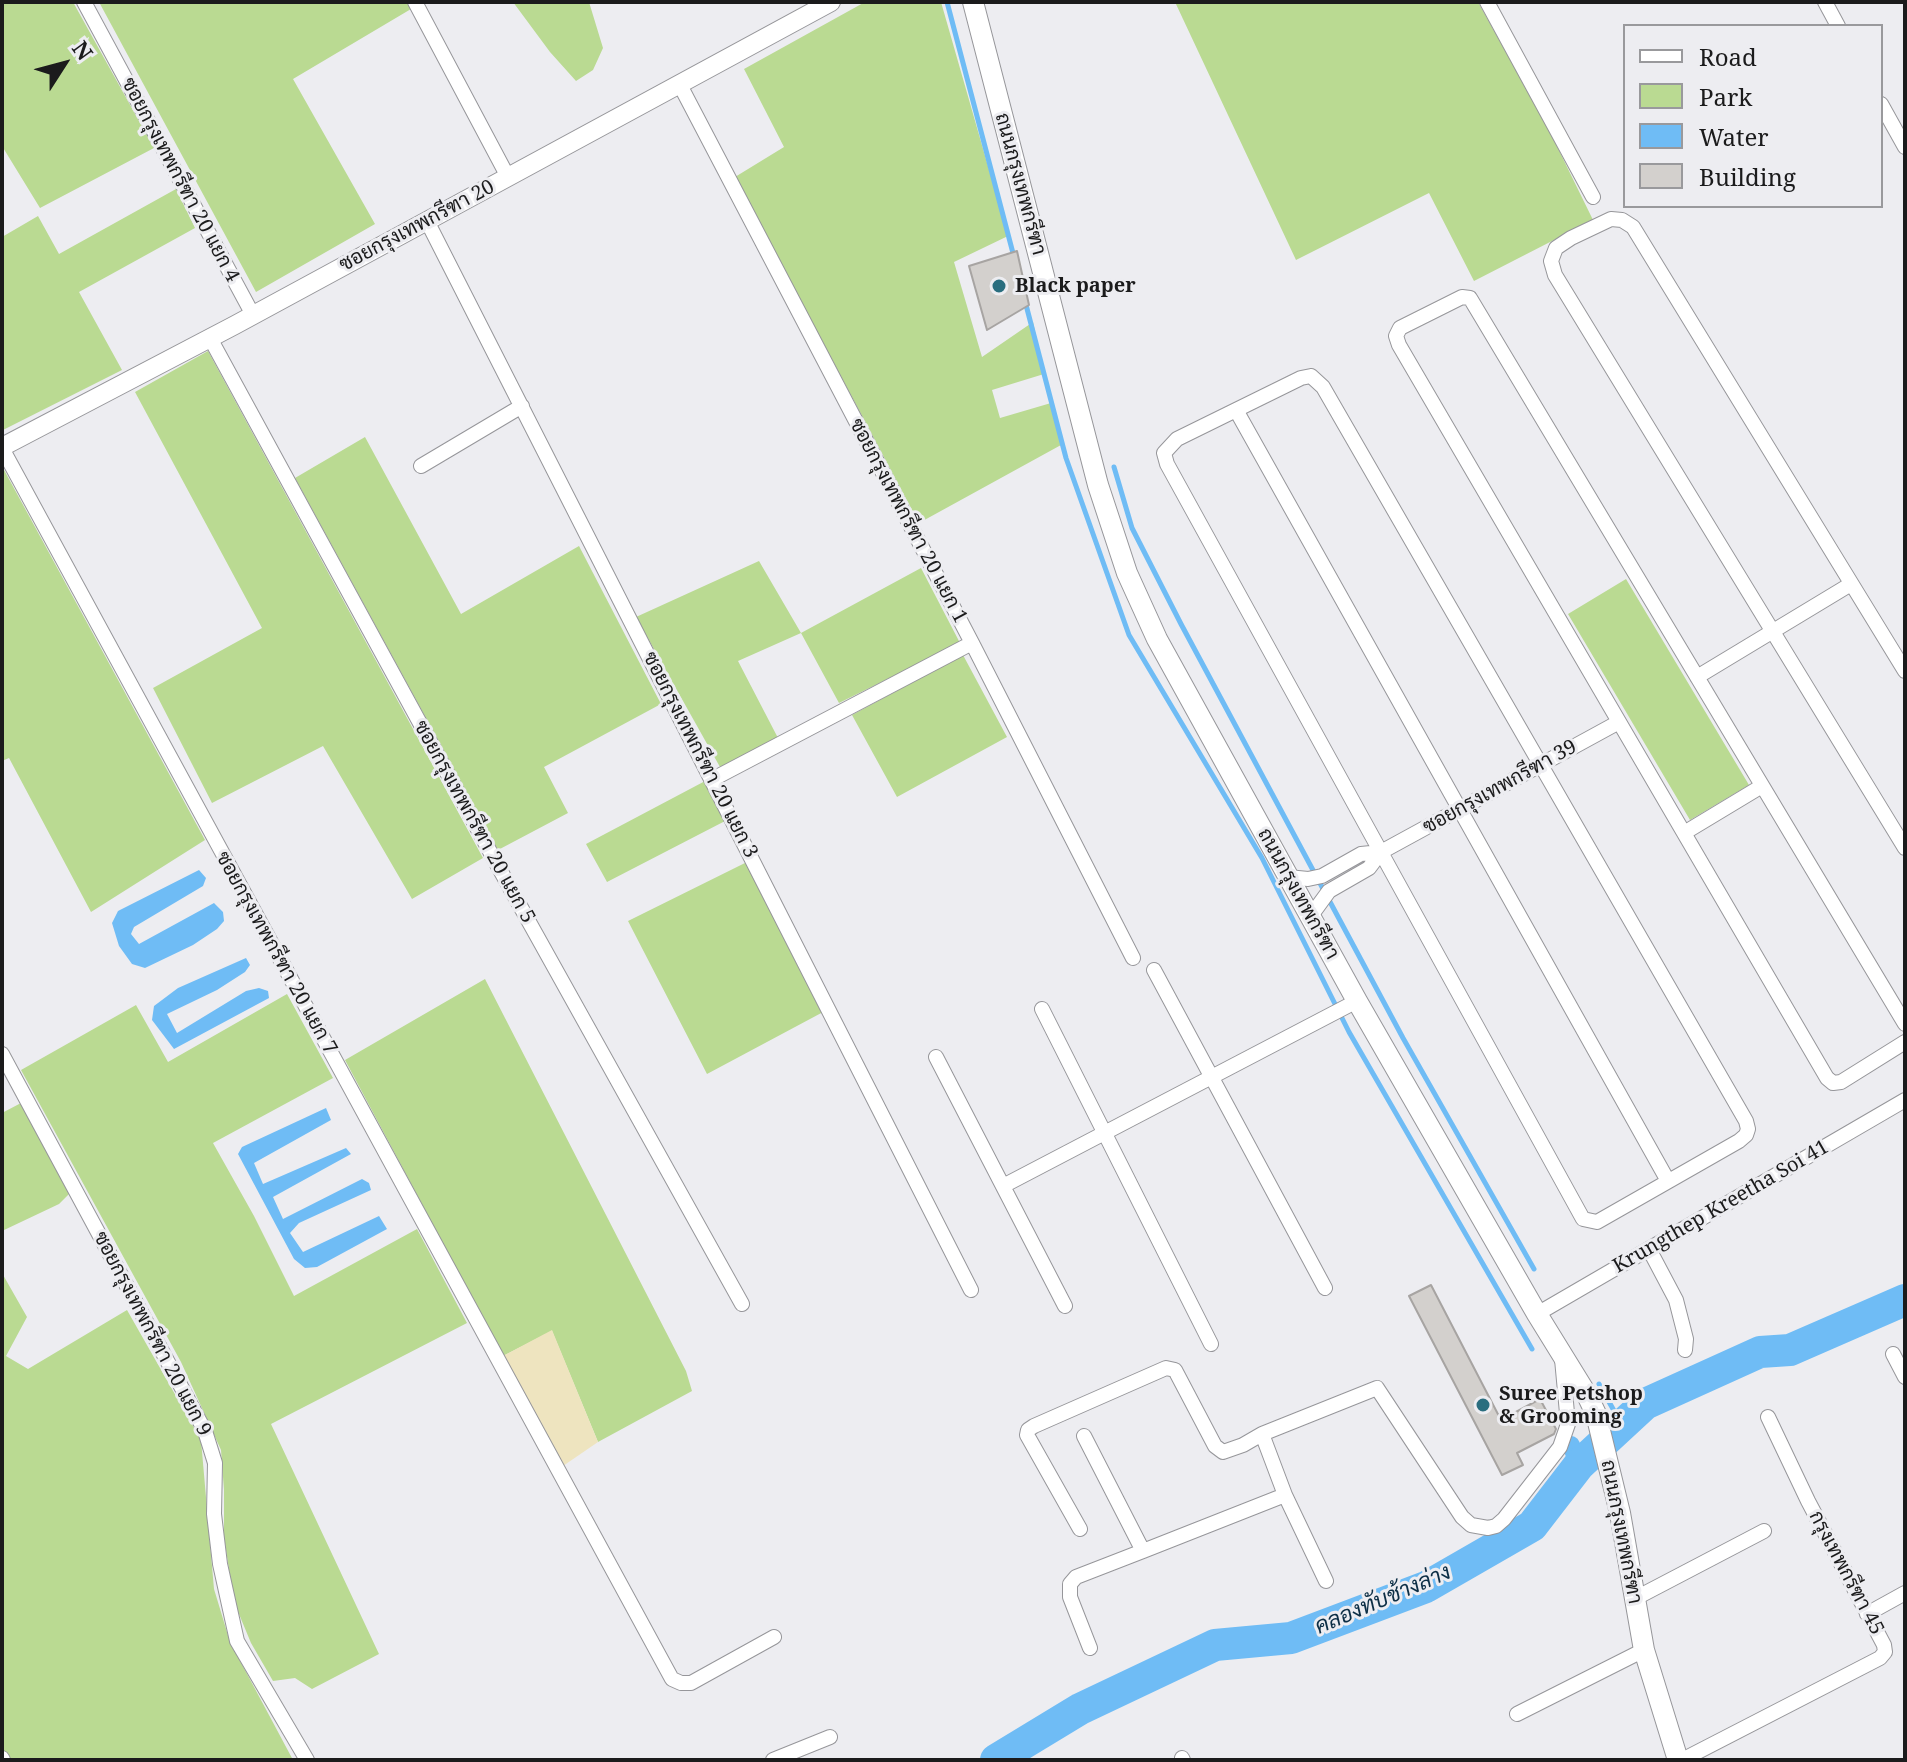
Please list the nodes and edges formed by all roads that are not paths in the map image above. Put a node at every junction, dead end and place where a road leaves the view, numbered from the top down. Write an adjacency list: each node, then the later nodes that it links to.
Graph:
1 (84, 2): 14 (street, ซอยกรุงเทพกรีฑา 20 แยก 4)
2 (415, 2): 11 (street)
3 (831, 2): 8 (street, ซอยกรุงเทพกรีฑา 20)
4 (973, 2): 33 (main road, ถนนกรุงเทพกรีฑา)
5 (1487, 2): 12 (street)
6 (1825, 2): 7 (street)
7 (1837, 24)
8 (680, 85): 11 (street, ซอยกรุงเทพกรีฑา 20); 22 (street, ซอยกรุงเทพกรีฑา 20 แยก 1)
9 (1883, 108): 10 (street)
10 (1905, 147)
11 (508, 177): 13 (street, ซอยกรุงเทพกรีฑา 20)
12 (1593, 197)
13 (427, 221): 14 (street, ซอยกรุงเทพกรีฑา 20); 16 (street, ซอยกรุงเทพกรีฑา 20 แยก 3)
14 (253, 315): 15 (street, ซอยกรุงเทพกรีฑา 20)
15 (210, 338): 18 (street, ซอยกรุงเทพกรีฑา 20); 51 (street, ซอยกรุงเทพกรีฑา 20 แยก 5)
16 (522, 406): 19 (street); 27 (street, ซอยกรุงเทพกรีฑา 20 แยก 3)
17 (1236, 410): 26 (street); 29 (street); 32 (street)
18 (2, 448): 70 (street, ซอยกรุงเทพกรีฑา 20 แยก 7)
19 (421, 466)
20 (1851, 584): 21 (street); 21 (street); 23 (street)
21 (1773, 632): 24 (street); 31 (street)
22 (972, 643): 27 (street); 35 (street, ซอยกรุงเทพกรีฑา 20 แยก 1)
23 (1905, 671)
24 (1697, 677): 25 (street); 28 (street)
25 (1619, 722): 26 (street, ซอยกรุงเทพกรีฑา 39); 30 (street)
26 (1539, 765): 29 (street, ซอยกรุงเทพกรีฑา 39); 46 (street)
27 (713, 779): 50 (street, ซอยกรุงเทพกรีฑา 20 แยก 3)
28 (1762, 786): 30 (street); 39 (street)
29 (1459, 809): 32 (street, ซอยกรุงเทพกรีฑา 39); 46 (street)
30 (1684, 833): 40 (street)
31 (1905, 848)
32 (1381, 852): 33 (street, ซอยกรุงเทพกรีฑา 39); 34 (street, ซอยกรุงเทพกรีฑา 39); 46 (street)
33 (1288, 877): 34 (main road, ถนนกรุงเทพกรีฑา)
34 (1310, 917): 37 (main road, ถนนกรุงเทพกรีฑา)
35 (1133, 958)
36 (1154, 970): 43 (street)
37 (1352, 1004): 43 (street); 53 (main road, ถนนกรุงเทพกรีฑา)
38 (1042, 1009): 45 (street)
39 (1905, 1024)
40 (1905, 1042)
41 (2, 1054): 75 (street, ซอยกรุงเทพกรีฑา 20 แยก 9)
42 (936, 1057): 47 (street)
43 (1212, 1077): 45 (street); 49 (street)
44 (1905, 1100): 48 (street, Krungthep Kreetha Soi 41)
45 (1105, 1133): 47 (street); 54 (street)
46 (1668, 1181)
47 (1003, 1186): 52 (street)
48 (1649, 1249): 53 (street, Krungthep Kreetha Soi 41); 55 (street)
49 (1325, 1288)
50 (971, 1290)
51 (742, 1304)
52 (1065, 1306)
53 (1537, 1314): 56 (main road, ถนนกรุงเทพกรีฑา)
54 (1211, 1344)
55 (1685, 1350)
56 (1562, 1353): 60 (street); 68 (main road, ถนนกรุงเทพกรีฑา)
57 (1893, 1354): 58 (street)
58 (1905, 1377)
59 (1768, 1417): 69 (street, กรุงเทพกรีฑา 45)
60 (1262, 1434): 62 (street); 63 (street)
61 (1084, 1436): 65 (street)
62 (1285, 1495): 65 (street); 66 (street)
63 (1080, 1529)
64 (1764, 1531): 68 (street)
65 (1143, 1551): 71 (street)
66 (1326, 1581)
67 (1905, 1593): 69 (street)
68 (1634, 1599): 72 (main road, ถนนกรุงเทพกรีฑา)
69 (1867, 1614): 77 (street, กรุงเทพกรีฑา 45)
70 (774, 1637)
71 (1090, 1648)
72 (1644, 1650): 73 (street); 77 (main road, ถนนกรุงเทพกรีฑา)
73 (1517, 1714)
74 (830, 1737): 76 (street)
75 (307, 1760)
76 (773, 1760)
77 (1680, 1760)

